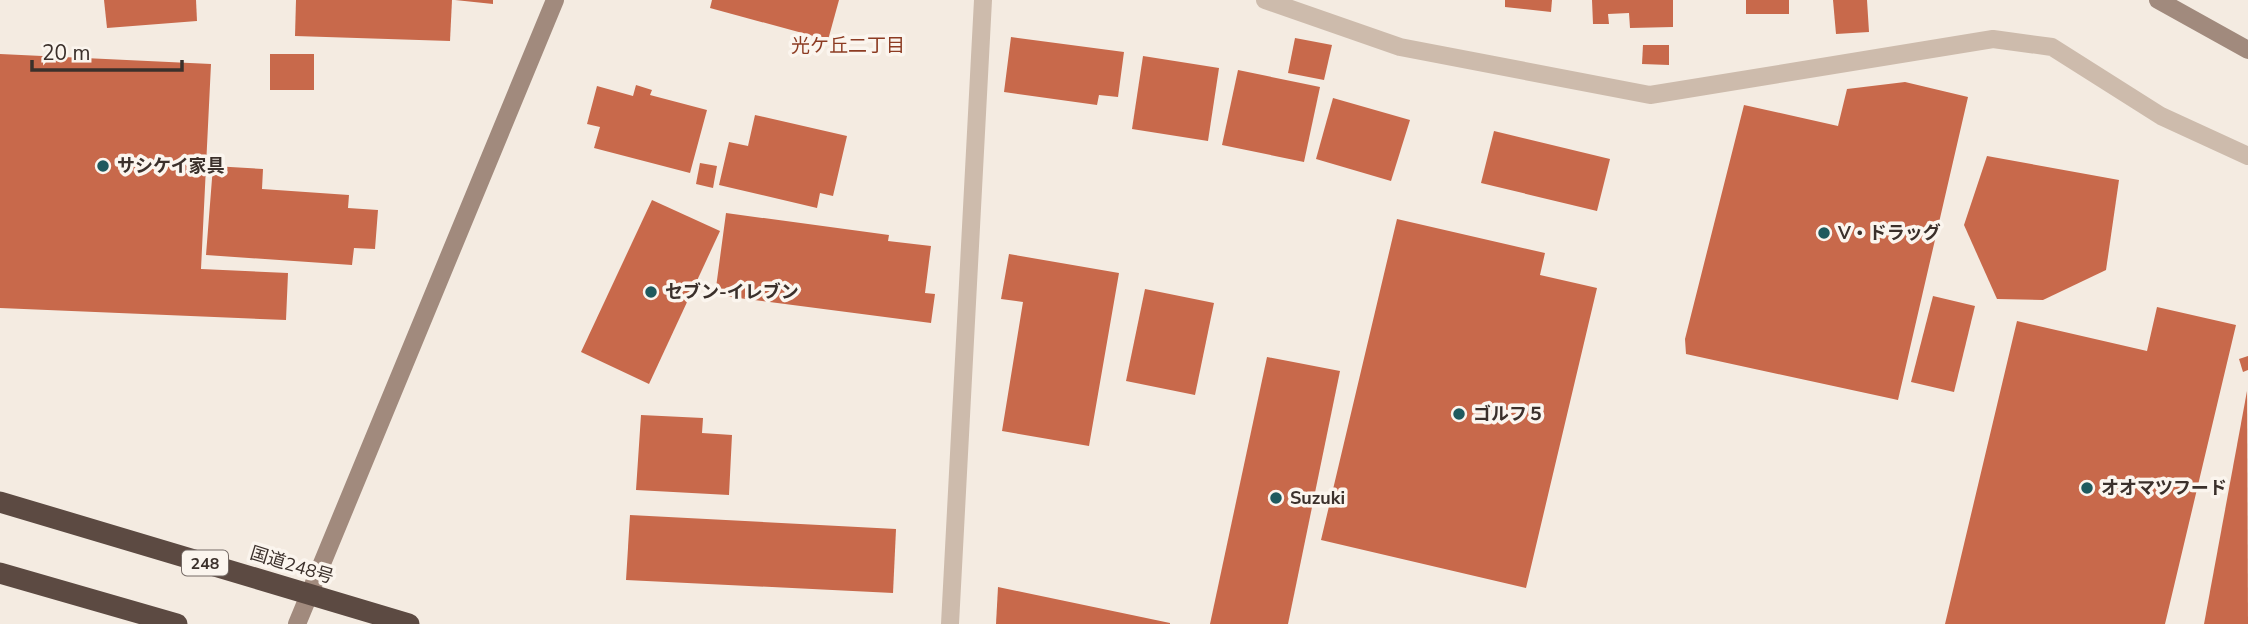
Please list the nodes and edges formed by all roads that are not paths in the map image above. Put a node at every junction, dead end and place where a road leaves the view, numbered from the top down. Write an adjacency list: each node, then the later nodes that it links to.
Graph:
1 (555, 0): 9 (street)
2 (983, 0): 13 (street)
3 (1265, 0): 6 (street)
4 (2162, 3): 5 (street)
5 (2248, 50)
6 (2248, 156)
7 (0, 502): 9 (highway, 国道248号 / 248)
8 (0, 573): 10 (highway)
9 (308, 593): 11 (street); 12 (highway, 国道248号 / 248)
10 (177, 624)
11 (298, 624)
12 (409, 624)
13 (950, 624)

